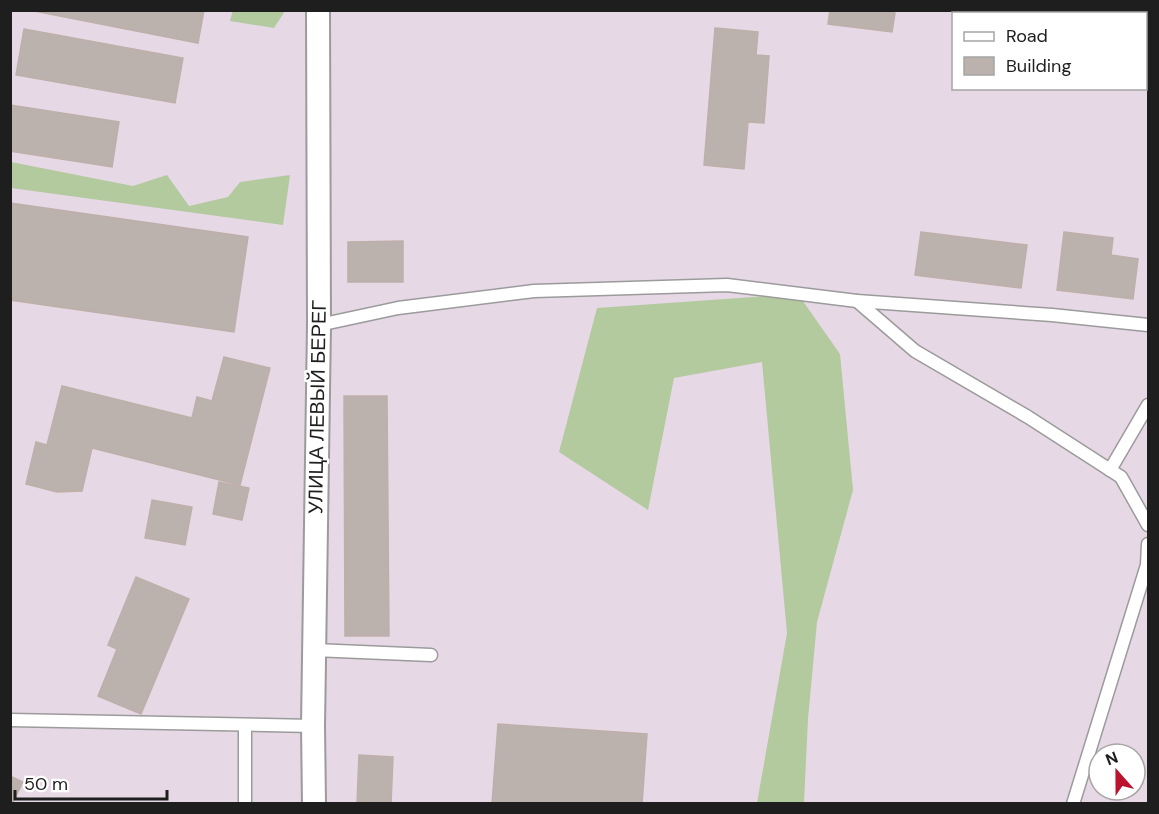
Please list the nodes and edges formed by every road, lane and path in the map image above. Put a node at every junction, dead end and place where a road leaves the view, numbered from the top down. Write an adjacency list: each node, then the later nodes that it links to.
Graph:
1 (318, 10): 3 (street, УЛИЦА ЛЕВЫЙ БЕРЕГ)
2 (857, 302): 3 (lane); 4 (lane); 6 (lane)
3 (319, 325): 9 (street, УЛИЦА ЛЕВЫЙ БЕРЕГ)
4 (1149, 325)
5 (1149, 405): 6 (lane)
6 (1110, 470): 7 (lane)
7 (1149, 525)
8 (1149, 544): 16 (lane)
9 (314, 650): 10 (lane); 13 (street, УЛИЦА ЛЕВЫЙ БЕРЕГ)
10 (431, 655)
11 (10, 720): 12 (lane)
12 (245, 726): 13 (lane); 14 (lane)
13 (313, 726): 15 (street, УЛИЦА ЛЕВЫЙ БЕРЕГ)
14 (245, 804)
15 (314, 804)
16 (1073, 804)

